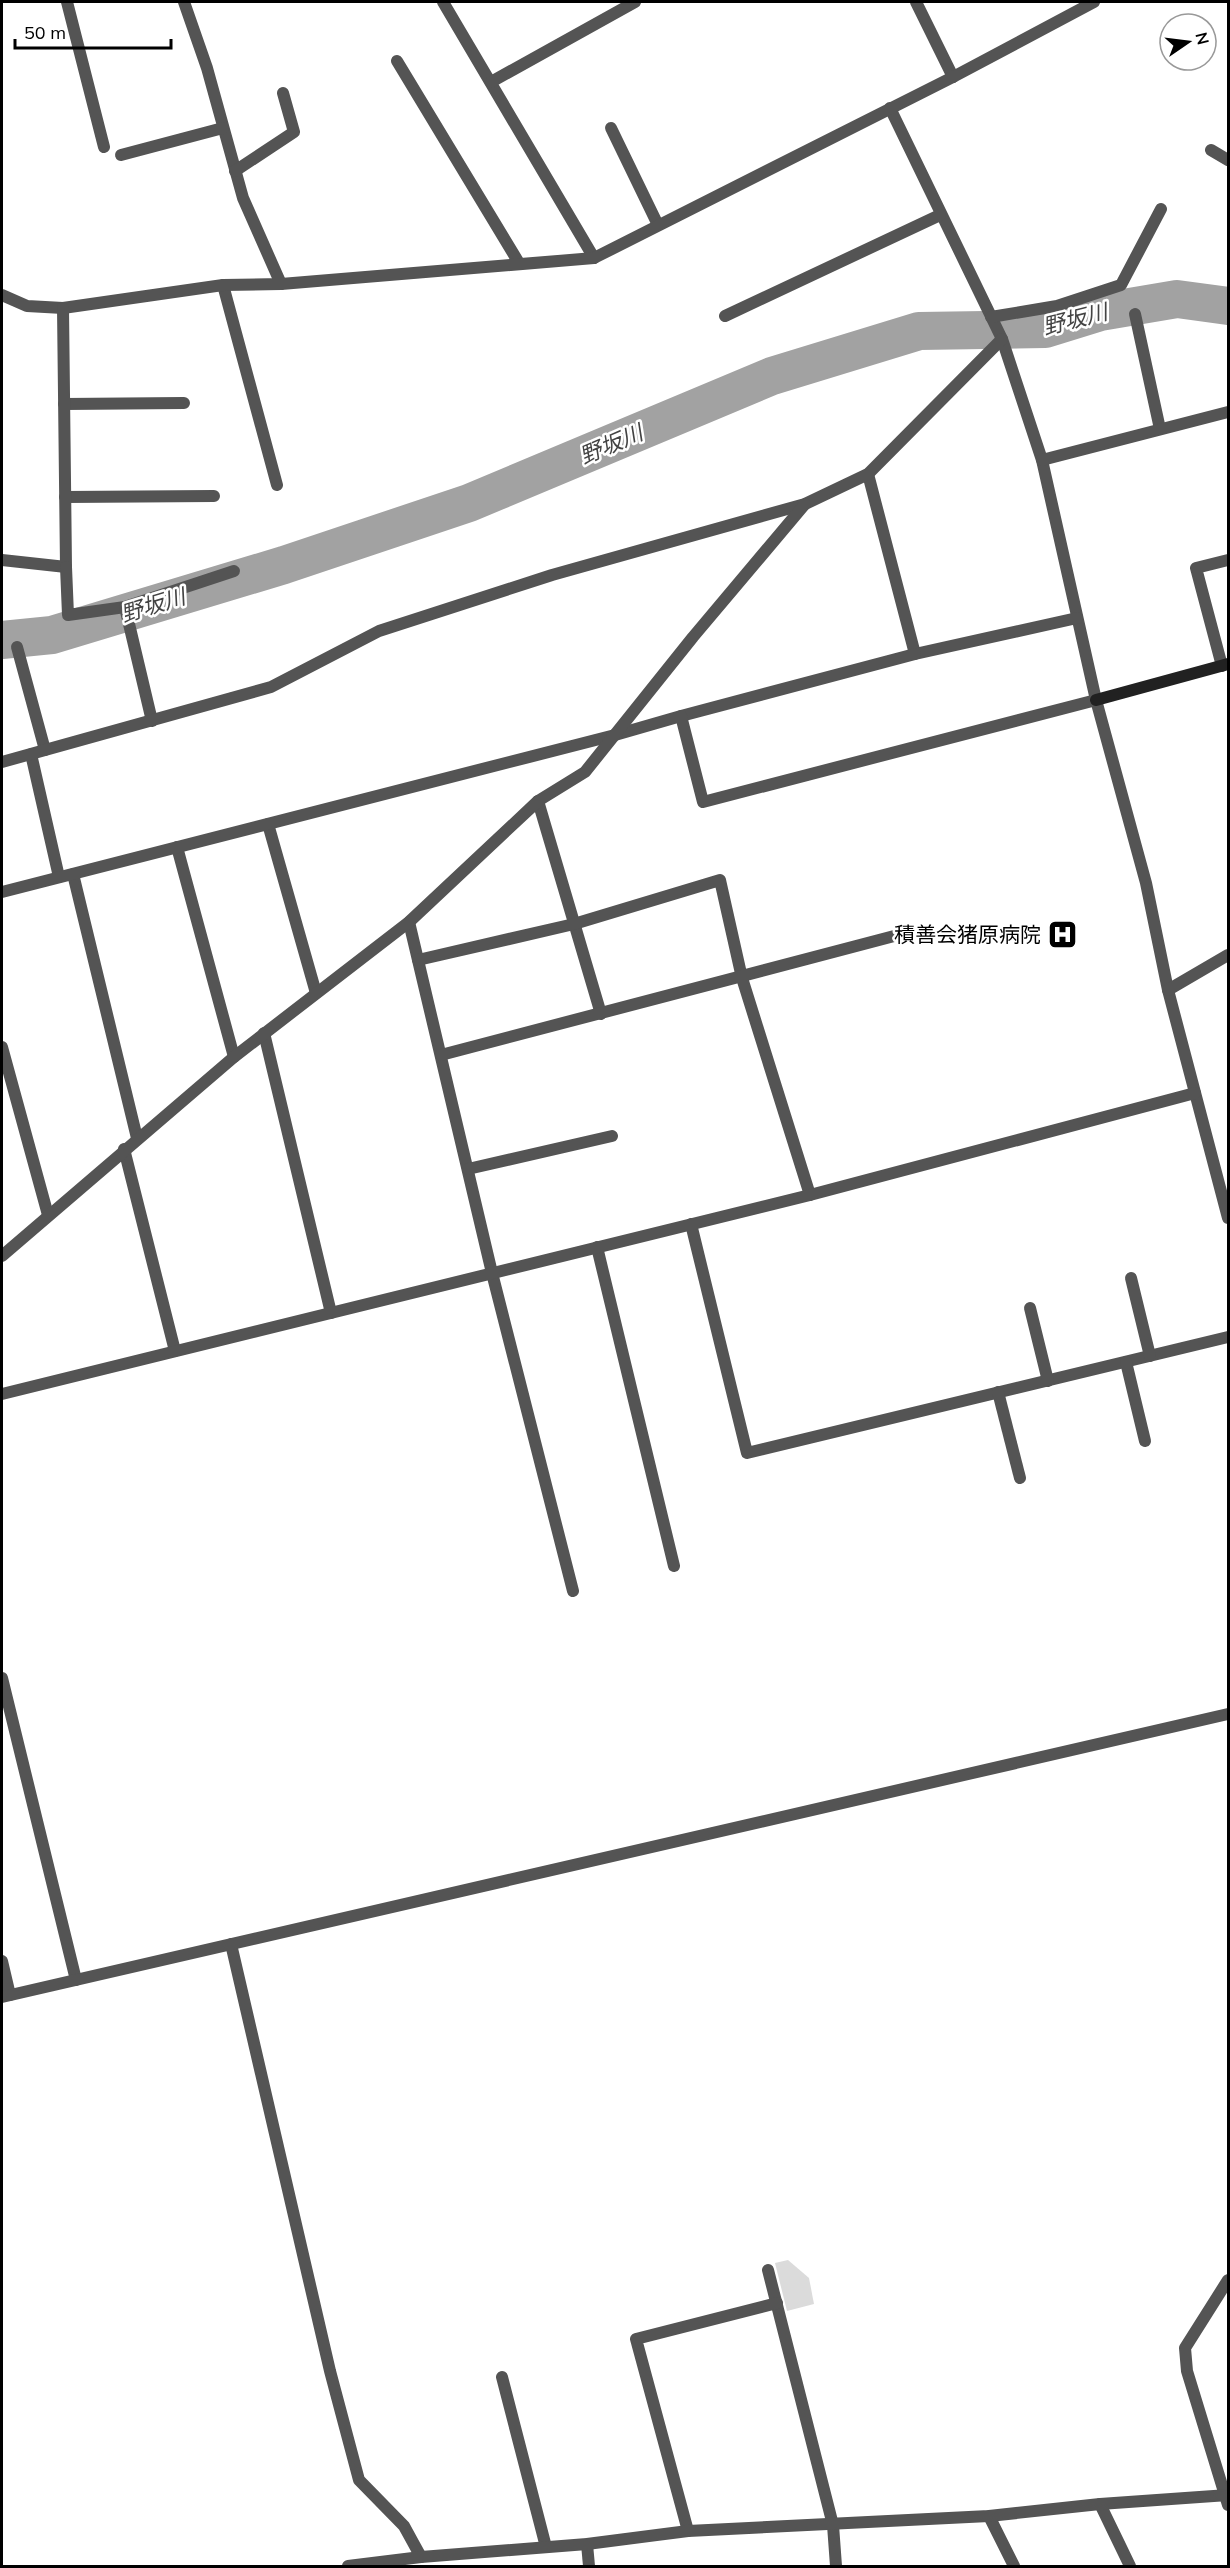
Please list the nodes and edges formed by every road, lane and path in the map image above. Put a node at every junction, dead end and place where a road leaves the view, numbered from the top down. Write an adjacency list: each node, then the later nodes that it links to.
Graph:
1 (67, 2): 14 (street)
2 (184, 2): 12 (street)
3 (443, 2): 9 (street)
4 (635, 2): 9 (street)
5 (916, 2): 8 (street)
6 (1094, 2): 8 (street)
7 (397, 61): 23 (street)
8 (953, 77): 11 (street)
9 (491, 82): 22 (street)
10 (283, 93): 18 (street)
11 (890, 108): 20 (street); 21 (street)
12 (223, 128): 16 (street); 18 (street)
13 (610, 128): 21 (street)
14 (104, 147)
15 (1211, 150): 17 (street)
16 (121, 155)
17 (1228, 160)
18 (235, 171): 24 (street)
19 (1161, 209): 30 (street)
20 (940, 215): 29 (street); 30 (street)
21 (658, 225): 22 (street)
22 (594, 258): 23 (street)
23 (519, 263): 24 (street)
24 (281, 284): 25 (street)
25 (223, 285): 27 (street); 38 (street)
26 (2, 295): 27 (street)
27 (63, 308): 33 (street)
28 (1135, 314): 35 (street)
29 (725, 316)
30 (991, 317): 31 (street)
31 (1002, 339): 36 (street); 37 (street)
32 (184, 403): 33 (street)
33 (64, 404): 40 (street)
34 (1228, 412): 35 (street)
35 (1160, 429): 36 (street)
36 (1042, 460): 47 (street)
37 (867, 474): 41 (street); 49 (street)
38 (277, 485)
39 (214, 496): 40 (street)
40 (65, 497): 44 (street)
41 (805, 504): 53 (street); 54 (street)
42 (2, 560): 44 (street)
43 (1228, 560): 50 (street)
44 (66, 567): 46 (street)
45 (234, 571): 46 (street)
46 (125, 607): 53 (street)
47 (1077, 618): 49 (street); 51 (street)
48 (17, 647): 55 (street)
49 (915, 654): 52 (street)
50 (1225, 665): 51 (street)
51 (1096, 700): 52 (street); 70 (street)
52 (681, 716): 54 (street)
53 (152, 721): 55 (street)
54 (615, 735): 58 (street); 59 (street)
55 (45, 750): 56 (street)
56 (31, 754): 57 (street); 62 (street)
57 (2, 762)
58 (538, 801): 64 (street); 65 (street)
59 (268, 824): 60 (street); 71 (street)
60 (177, 847): 61 (street); 76 (street)
61 (73, 874): 62 (street); 79 (street)
62 (59, 877): 63 (street)
63 (2, 892)
64 (409, 922): 68 (street); 71 (street)
65 (574, 924): 68 (street); 69 (street); 72 (street)
66 (898, 935): 69 (street)
67 (1228, 955): 70 (street)
68 (418, 960): 75 (street)
69 (742, 978): 72 (street); 82 (street)
70 (1168, 990): 77 (street)
71 (316, 993): 73 (street)
72 (601, 1014): 75 (street)
73 (264, 1034): 76 (street); 91 (street)
74 (2, 1047): 83 (street)
75 (441, 1055): 81 (street)
76 (234, 1057): 79 (street)
77 (1195, 1092): 82 (street); 84 (street)
78 (612, 1136): 81 (street)
79 (137, 1138): 80 (street)
80 (124, 1149): 83 (street); 93 (street)
81 (468, 1169): 88 (street)
82 (810, 1195): 85 (street)
83 (48, 1215): 87 (street)
84 (1228, 1218)
85 (691, 1224): 86 (street); 97 (street)
86 (597, 1247): 88 (street); 101 (street)
87 (2, 1256)
88 (492, 1273): 91 (street); 102 (street)
89 (1131, 1278): 94 (street)
90 (1030, 1308): 96 (street)
91 (332, 1313): 93 (street)
92 (1228, 1337): 94 (street)
93 (175, 1352): 98 (street)
94 (1150, 1356): 95 (street)
95 (1126, 1362): 96 (street); 99 (street)
96 (1048, 1381): 97 (street)
97 (998, 1392): 100 (street)
98 (2, 1394)
99 (1145, 1441)
100 (1020, 1478)
101 (674, 1566)
102 (573, 1591)
103 (2, 1678): 105 (street)
104 (1228, 1714): 106 (street)
105 (6, 1716): 108 (street)
106 (231, 1944): 108 (street); 121 (street)
107 (2, 1961): 109 (street)
108 (76, 1980): 109 (street)
109 (6, 1996)
110 (768, 2270): 112 (street)
111 (1228, 2280): 114 (street)
112 (777, 2303): 117 (street); 118 (street)
113 (502, 2377): 120 (street)
114 (1227, 2498): 115 (street)
115 (1100, 2504): 116 (street); 126 (street)
116 (989, 2516): 117 (street); 125 (street)
117 (833, 2525): 118 (street); 124 (street)
118 (688, 2531): 119 (street)
119 (587, 2544): 120 (street); 123 (street)
120 (546, 2547): 121 (street)
121 (421, 2557): 122 (street)
122 (348, 2566)
123 (589, 2566)
124 (836, 2566)
125 (1014, 2566)
126 (1130, 2566)

